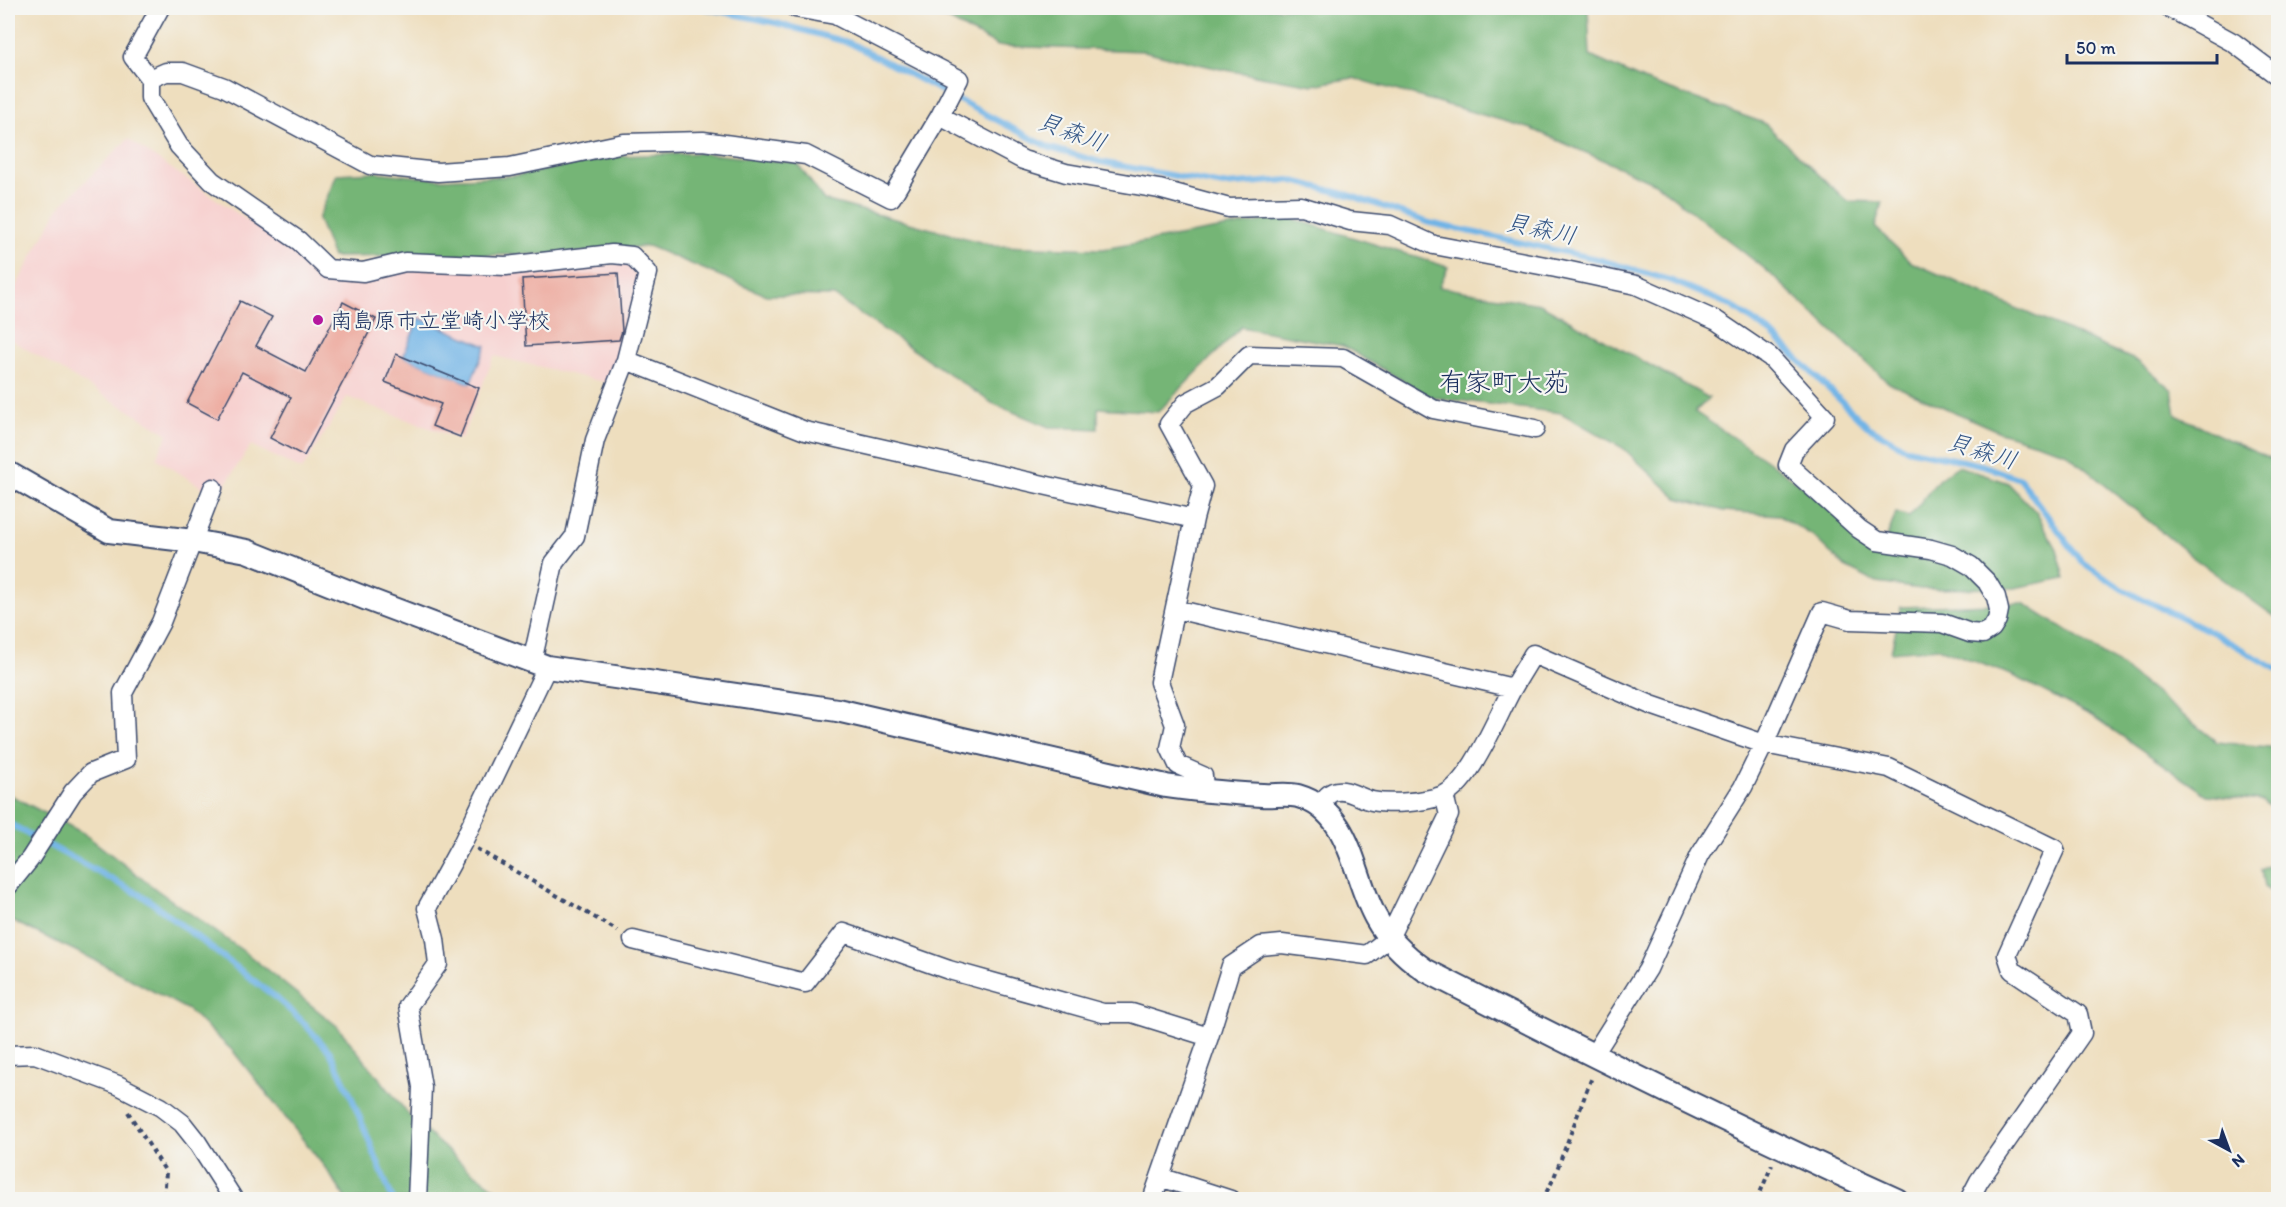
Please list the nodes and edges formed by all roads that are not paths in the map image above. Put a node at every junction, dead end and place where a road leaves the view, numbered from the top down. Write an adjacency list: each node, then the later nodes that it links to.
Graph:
1 (160, 8): 5 (street)
2 (795, 8): 6 (street)
3 (2170, 8): 4 (street)
4 (2278, 76)
5 (150, 80): 6 (street); 7 (street)
6 (943, 111): 16 (street)
7 (626, 360): 11 (street); 14 (street)
8 (1535, 429): 11 (street)
9 (8, 473): 12 (street)
10 (213, 488): 12 (street)
11 (1194, 519): 13 (street)
12 (193, 541): 14 (street); 20 (street)
13 (1175, 609): 15 (street); 17 (street)
14 (539, 664): 17 (street); 28 (street)
15 (1513, 687): 16 (street); 18 (street)
16 (1764, 744): 25 (street); 32 (street)
17 (1204, 792): 19 (street)
18 (1444, 795): 19 (street); 21 (street)
19 (1320, 805): 21 (street)
20 (8, 886)
21 (1389, 938): 23 (street); 25 (street)
22 (633, 940): 23 (street)
23 (1209, 1037): 26 (street)
24 (8, 1054): 27 (street)
25 (1596, 1057): 31 (street)
26 (1160, 1177): 29 (street); 30 (street)
27 (234, 1200)
28 (417, 1200)
29 (1152, 1200)
30 (1231, 1200)
31 (1897, 1200)
32 (1969, 1200)

